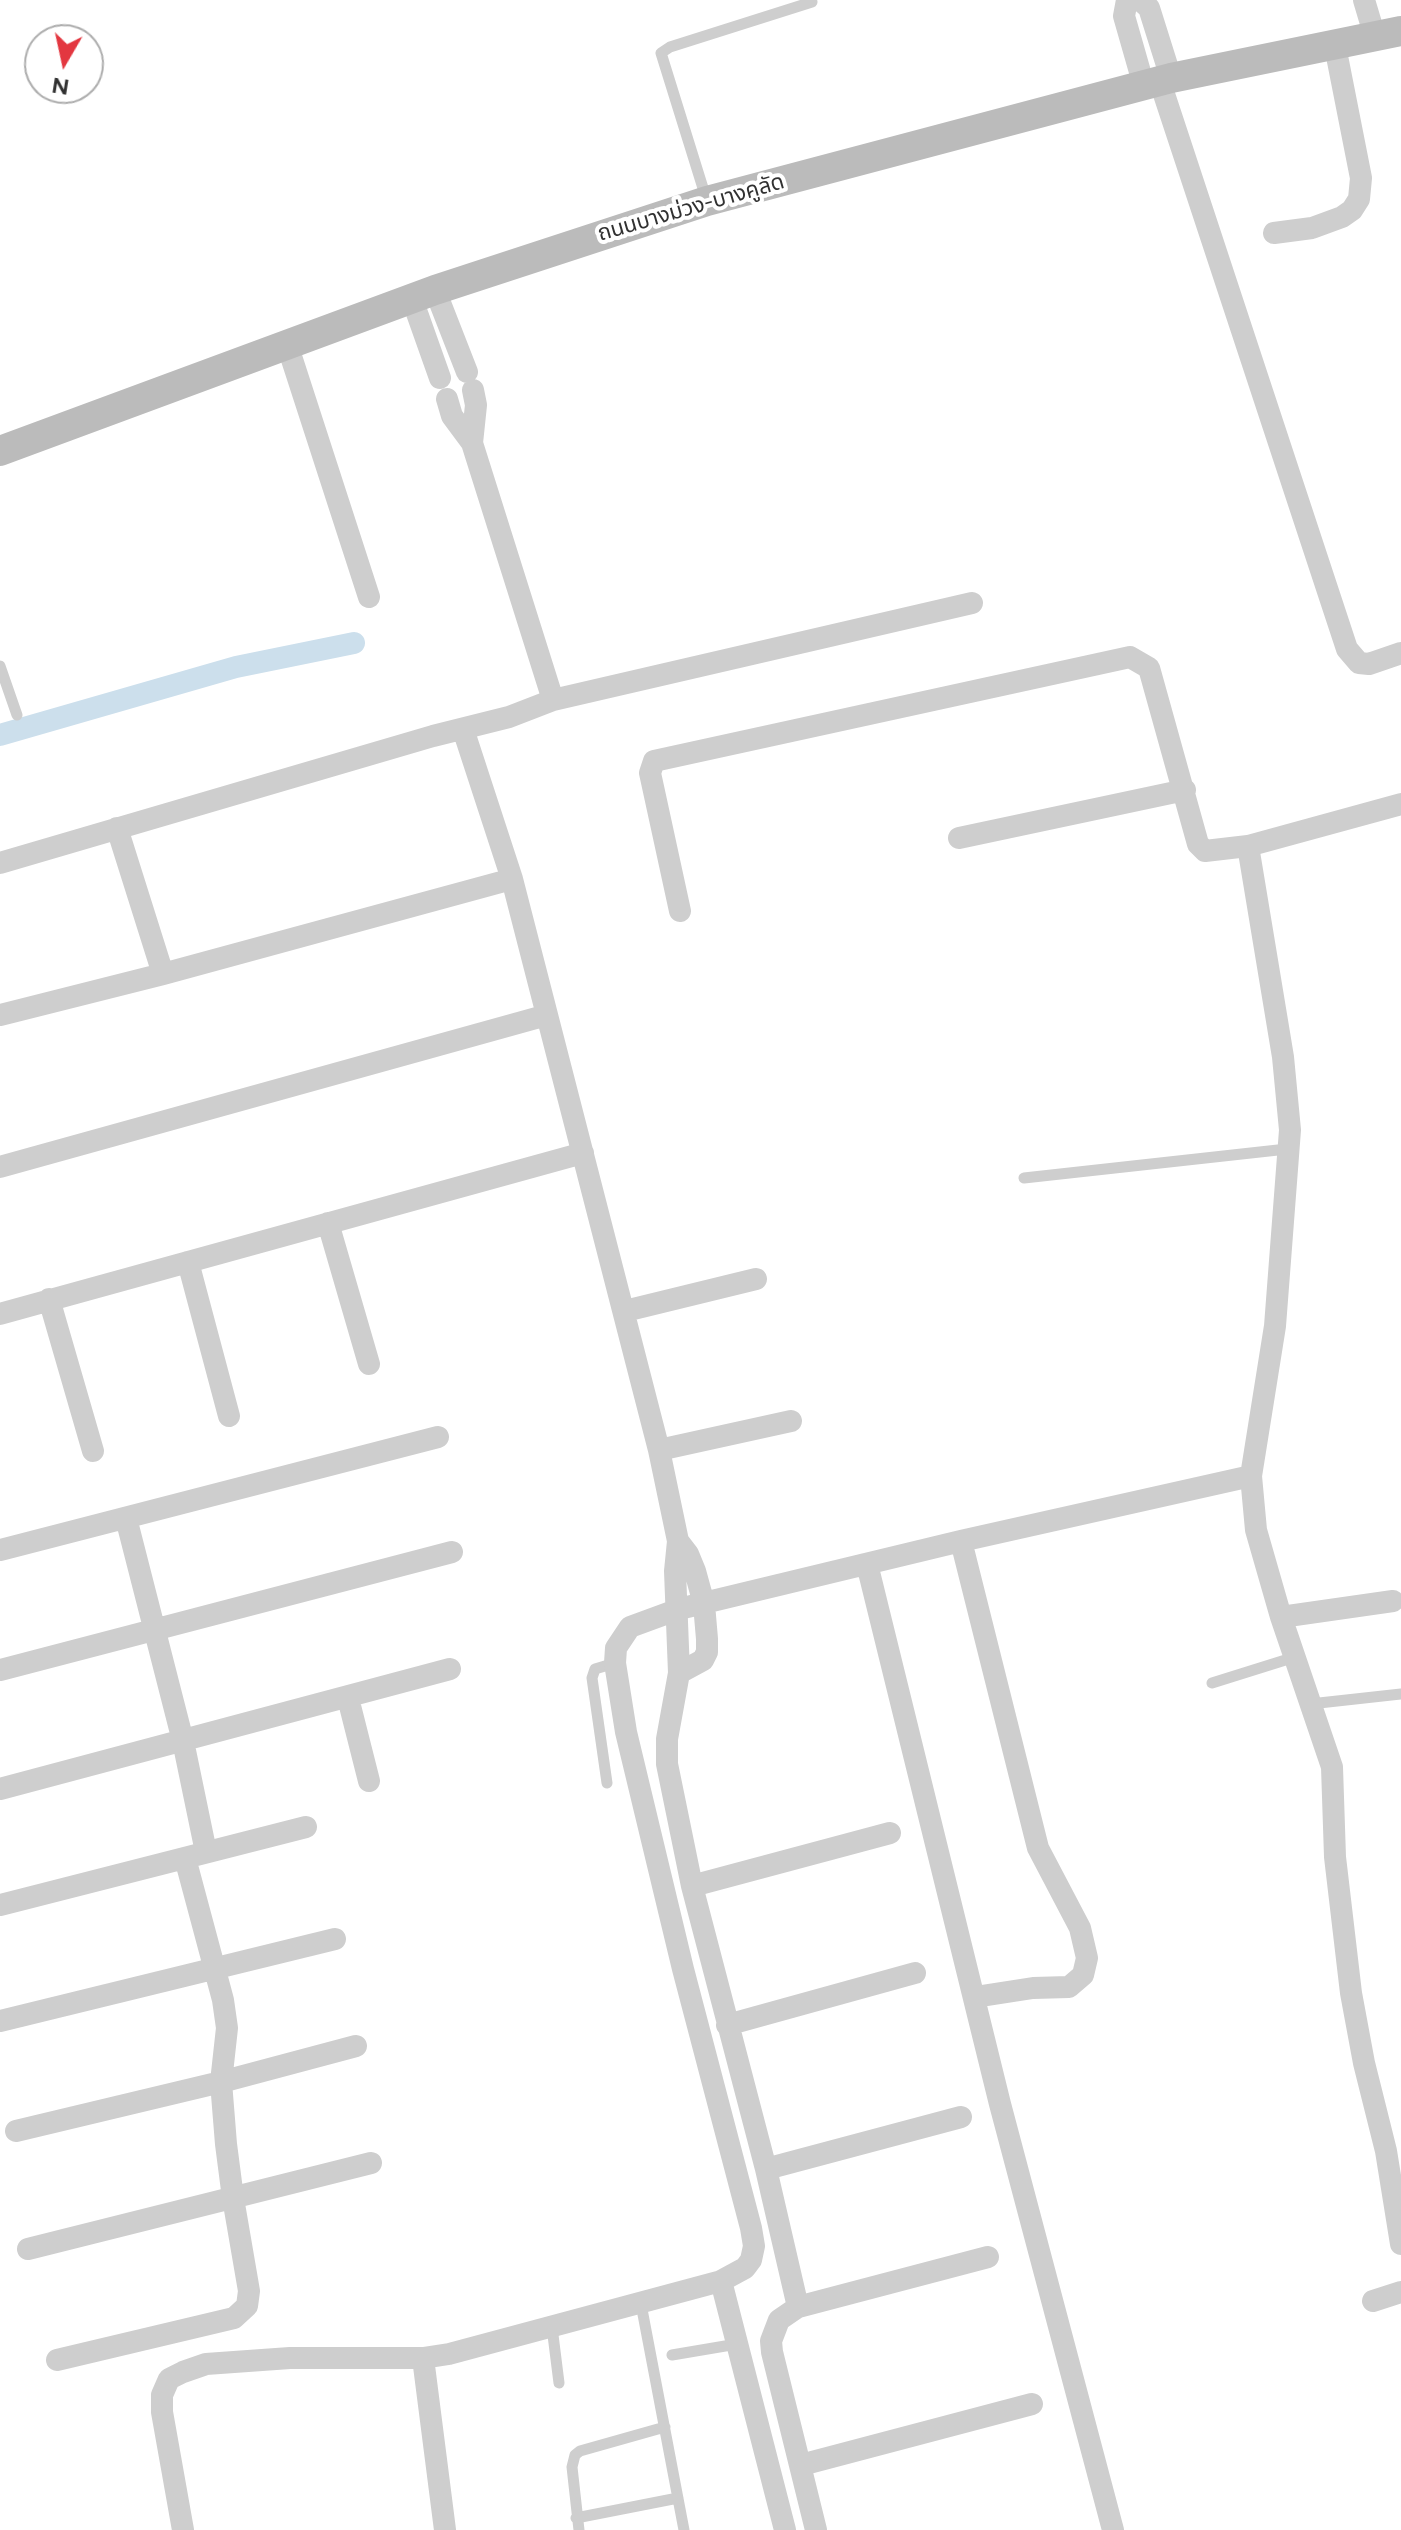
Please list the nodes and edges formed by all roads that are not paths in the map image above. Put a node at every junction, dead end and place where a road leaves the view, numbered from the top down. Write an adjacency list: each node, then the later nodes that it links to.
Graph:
1 (1127, 0): 7 (street)
2 (1140, 0): 7 (street)
3 (1364, 0): 5 (street)
4 (812, 2): 8 (lane)
5 (1388, 34): 6 (street, ถนนบางม่วง-บางคูลัด)
6 (1335, 46): 7 (street, ถนนบางม่วง-บางคูลัด); 9 (street)
7 (1159, 82): 8 (street, ถนนบางม่วง-บางคูลัด); 16 (street)
8 (707, 201): 10 (street, ถนนบางม่วง-บางคูลัด)
9 (1274, 233)
10 (423, 295): 11 (street, ถนนบางม่วง-บางคูลัด); 12 (street); 12 (street)
11 (287, 344): 13 (street, ถนนบางม่วง-บางคูลัด); 14 (street)
12 (472, 443): 18 (street)
13 (0, 451)
14 (369, 597)
15 (972, 603): 18 (street)
16 (1401, 653)
17 (0, 666): 19 (lane)
18 (553, 700): 20 (street)
19 (17, 715)
20 (463, 729): 23 (street); 27 (street)
21 (1185, 790): 24 (street); 25 (street); 28 (street)
22 (1401, 804): 25 (street)
23 (117, 828): 26 (street); 29 (street)
24 (959, 838)
25 (1248, 846): 32 (street)
26 (0, 863)
27 (512, 879): 29 (street); 31 (street)
28 (680, 911)
29 (163, 974): 30 (street)
30 (0, 1015)
31 (547, 1015): 33 (street); 34 (street)
32 (1287, 1149): 35 (lane); 48 (street)
33 (583, 1153): 36 (street); 40 (street)
34 (0, 1167)
35 (1024, 1178)
36 (328, 1223): 37 (street); 42 (street)
37 (188, 1262): 39 (street); 43 (street)
38 (756, 1279): 40 (street)
39 (49, 1299): 41 (street); 47 (street)
40 (625, 1311): 46 (street)
41 (0, 1314)
42 (369, 1364)
43 (229, 1416)
44 (791, 1421): 46 (street)
45 (438, 1437): 49 (street)
46 (659, 1450): 50 (street)
47 (93, 1451)
48 (1251, 1476): 51 (street); 58 (street)
49 (126, 1518): 52 (street); 59 (street)
50 (678, 1541): 56 (street); 57 (street)
51 (961, 1541): 54 (street); 82 (street)
52 (0, 1550)
53 (452, 1552): 59 (street)
54 (867, 1564): 56 (street); 82 (street)
55 (1393, 1601): 58 (street)
56 (704, 1604): 57 (street); 64 (street)
57 (679, 1609): 61 (street); 64 (street)
58 (1281, 1617): 60 (street)
59 (155, 1630): 63 (street); 69 (street)
60 (1295, 1657): 65 (lane); 68 (street)
61 (615, 1663): 72 (lane); 96 (street)
62 (450, 1669): 67 (street)
63 (0, 1670)
64 (679, 1673): 77 (street)
65 (1212, 1683)
66 (1401, 1694): 68 (lane)
67 (348, 1698): 69 (street); 71 (street)
68 (1310, 1704): 70 (street)
69 (183, 1741): 73 (street); 76 (street)
70 (1332, 1767): 91 (street); 93 (street)
71 (369, 1781)
72 (607, 1783)
73 (0, 1789)
74 (306, 1827): 76 (street)
75 (890, 1833): 77 (street)
76 (196, 1855): 78 (street); 80 (street)
77 (692, 1886): 84 (street)
78 (0, 1905)
79 (335, 1939): 80 (street)
80 (216, 1969): 83 (street); 86 (street)
81 (915, 1973): 84 (street)
82 (975, 1997): 117 (street)
83 (0, 2021)
84 (727, 2025): 90 (street)
85 (356, 2046): 86 (street)
86 (221, 2082): 88 (street); 92 (street)
87 (961, 2117): 90 (street)
88 (16, 2131)
89 (371, 2163): 92 (street)
90 (766, 2169): 100 (street)
91 (1401, 2174)
92 (233, 2198): 94 (street); 105 (street)
93 (1401, 2244)
94 (28, 2249)
95 (988, 2257): 100 (street)
96 (721, 2281): 99 (street); 102 (street)
97 (1401, 2292): 98 (street)
98 (1373, 2301)
99 (641, 2304): 101 (street); 108 (lane)
100 (798, 2307): 109 (street)
101 (552, 2327): 104 (street); 106 (lane)
102 (737, 2344): 103 (lane); 115 (street)
103 (672, 2355)
104 (423, 2358): 112 (street); 113 (street)
105 (57, 2360)
106 (559, 2383)
107 (1032, 2404): 109 (street)
108 (665, 2427): 110 (lane); 111 (lane)
109 (801, 2465): 116 (street)
110 (678, 2498): 111 (lane); 114 (lane)
111 (578, 2524)
112 (183, 2530)
113 (445, 2530)
114 (684, 2530)
115 (785, 2530)
116 (816, 2530)
117 (1113, 2530)

